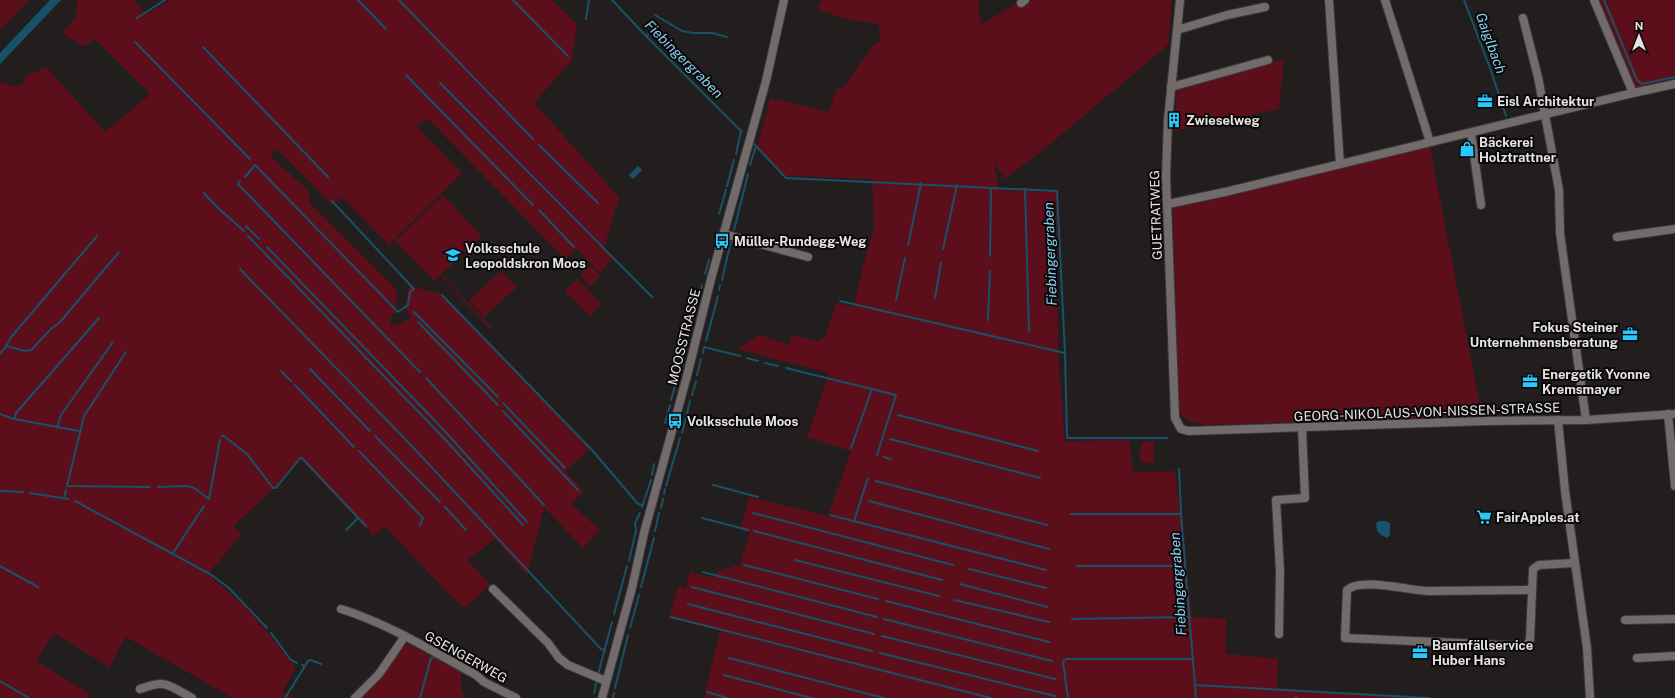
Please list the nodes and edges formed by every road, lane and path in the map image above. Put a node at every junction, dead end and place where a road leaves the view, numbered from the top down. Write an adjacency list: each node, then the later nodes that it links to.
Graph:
1 (784, 0): 20 (street, MOOSSTRASSE)
2 (1180, 0): 8 (street, GUETRATWEG)
3 (1329, 0): 16 (street)
4 (1385, 0): 15 (street)
5 (1594, 0): 12 (street)
6 (1265, 6): 8 (street)
7 (1523, 18): 13 (street)
8 (1177, 30): 11 (street, GUETRATWEG)
9 (1268, 60): 11 (street)
10 (1675, 84): 12 (street)
11 (1171, 87): 17 (street, GUETRATWEG)
12 (1633, 93): 13 (street)
13 (1546, 114): 14 (street); 25 (street)
14 (1471, 133): 15 (street); 18 (street)
15 (1430, 142): 16 (street)
16 (1340, 164): 17 (street)
17 (1168, 204): 27 (street, GUETRATWEG)
18 (1482, 205)
19 (1675, 229): 21 (street)
20 (724, 234): 22 (street); 39 (street, MOOSSTRASSE)
21 (1617, 237)
22 (808, 256)
23 (1672, 414): 25 (street, GEORG-NIKOLAUS-VON-NISSEN-STRASSE); 28 (street)
24 (1558, 420): 25 (street, GEORG-NIKOLAUS-VON-NISSEN-STRASSE); 26 (street, GEORG-NIKOLAUS-VON-NISSEN-STRASSE); 29 (street)
25 (1586, 420)
26 (1302, 428): 27 (street, GEORG-NIKOLAUS-VON-NISSEN-STRASSE); 35 (street)
27 (1181, 429)
28 (1675, 486)
29 (1574, 563): 31 (street); 45 (street)
30 (493, 589): 39 (street)
31 (1531, 590): 31 (street)
32 (341, 609): 36 (street, GSENGERWEG)
33 (1675, 619): 34 (street)
34 (1625, 620)
35 (1279, 634)
36 (404, 636): 42 (street, GSENGERWEG); 43 (street, GSENGERWEG)
37 (1675, 656): 38 (street)
38 (1637, 658)
39 (606, 681): 44 (street, MOOSSTRASSE)
40 (140, 689): 41 (street)
41 (192, 698)
42 (355, 698)
43 (516, 698)
44 (602, 698)
45 (1590, 698)

